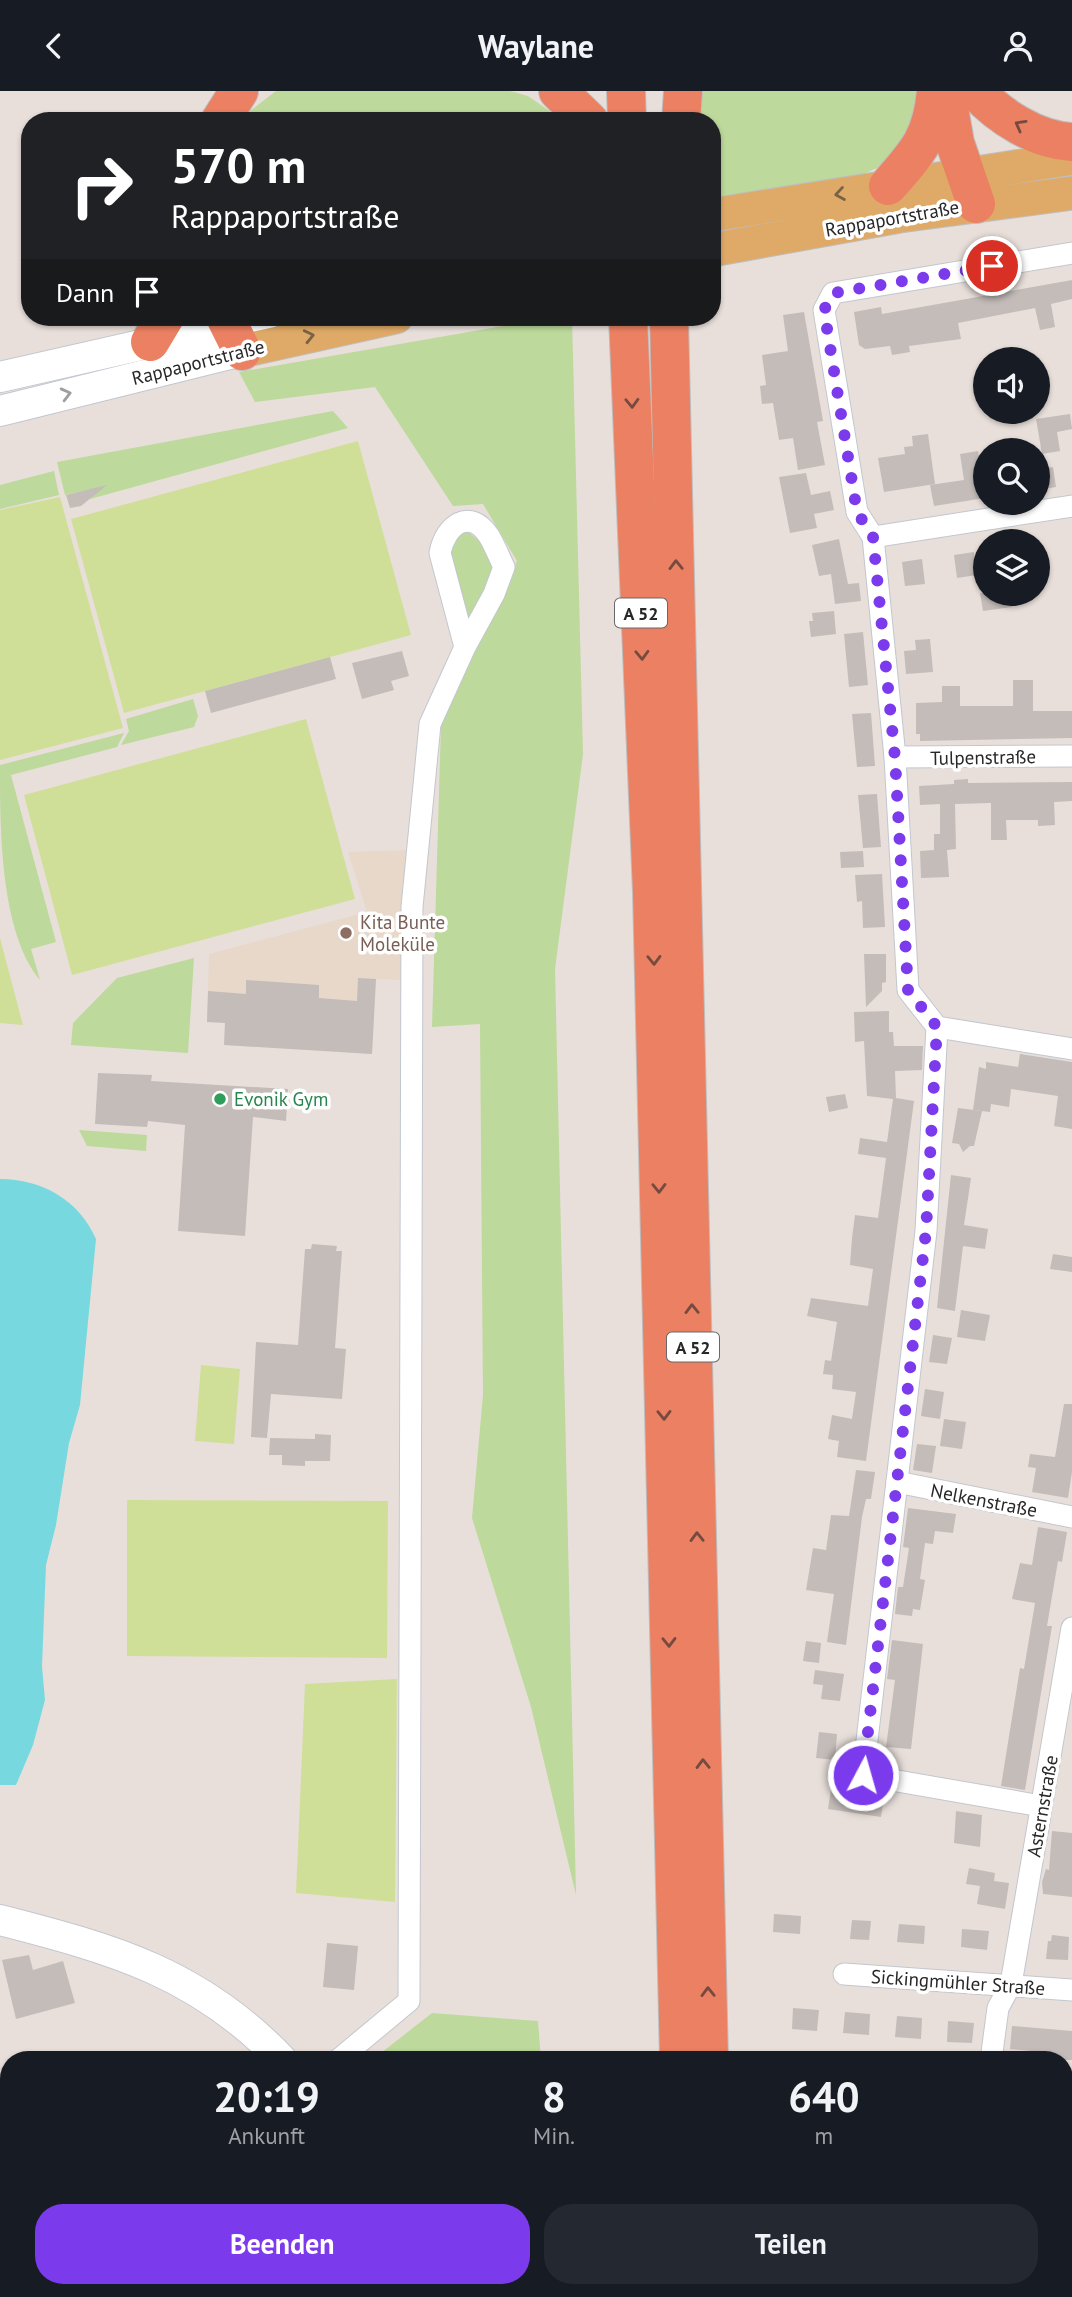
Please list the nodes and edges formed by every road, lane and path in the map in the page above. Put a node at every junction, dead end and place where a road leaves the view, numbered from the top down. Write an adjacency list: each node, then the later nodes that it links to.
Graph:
1 (219, 91): 11 (highway)
2 (239, 91): 12 (highway)
3 (558, 91): 13 (highway)
4 (626, 91): 14 (highway)
5 (664, 91): 15 (highway)
6 (682, 91): 16 (highway)
7 (936, 91): 20 (highway)
8 (946, 91): 19 (highway)
9 (964, 91): 19 (highway)
10 (976, 91): 17 (highway, one-way to 10)
11 (207, 112)
12 (226, 112)
13 (580, 112)
14 (627, 112)
15 (664, 112)
16 (681, 112)
17 (1072, 142)
18 (1072, 158): 19 (main road, Rappaportstraße)
19 (973, 183): 20 (main road, Rappaportstraße); 21 (main road, Rappaportstraße); 23 (main road, Rappaportstraße)
20 (888, 186): 22 (main road, Rappaportstraße, one-way to 22)
21 (1072, 193)
22 (721, 214)
23 (721, 248)
24 (1072, 253): 33 (street)
25 (220, 326): 29 (main road, Rappaportstraße)
26 (238, 326): 31 (main road, Rappaportstraße, one-way to 26)
27 (628, 326): 50 (highway, A 52, one-way to 50)
28 (669, 326): 51 (highway, A 52, one-way to 28)
29 (157, 329): 30 (main road, Rappaportstraße)
30 (0, 377)
31 (0, 411)
32 (1072, 506): 33 (street)
33 (873, 537): 36 (street)
34 (465, 647): 34 (street); 49 (street)
35 (1072, 756): 36 (street, Tulpenstraße)
36 (895, 758): 37 (street)
37 (937, 1027): 38 (street); 39 (street)
38 (1072, 1049)
39 (897, 1482): 40 (street, Nelkenstraße); 43 (street)
40 (1072, 1517)
41 (1072, 1629): 42 (street, Asternstraße)
42 (1062, 1749): 43 (street, Asternstraße)
43 (1041, 1805): 46 (street, Asternstraße)
44 (0, 1920): 48 (main road)
45 (844, 1974): 46 (street, Sickingmühler Straße)
46 (1011, 1985): 47 (street, Sickingmühler Straße); 52 (street, Asternstraße)
47 (1072, 1990)
48 (274, 2051)
49 (349, 2051)
50 (679, 2051)
51 (709, 2051)
52 (992, 2051)

